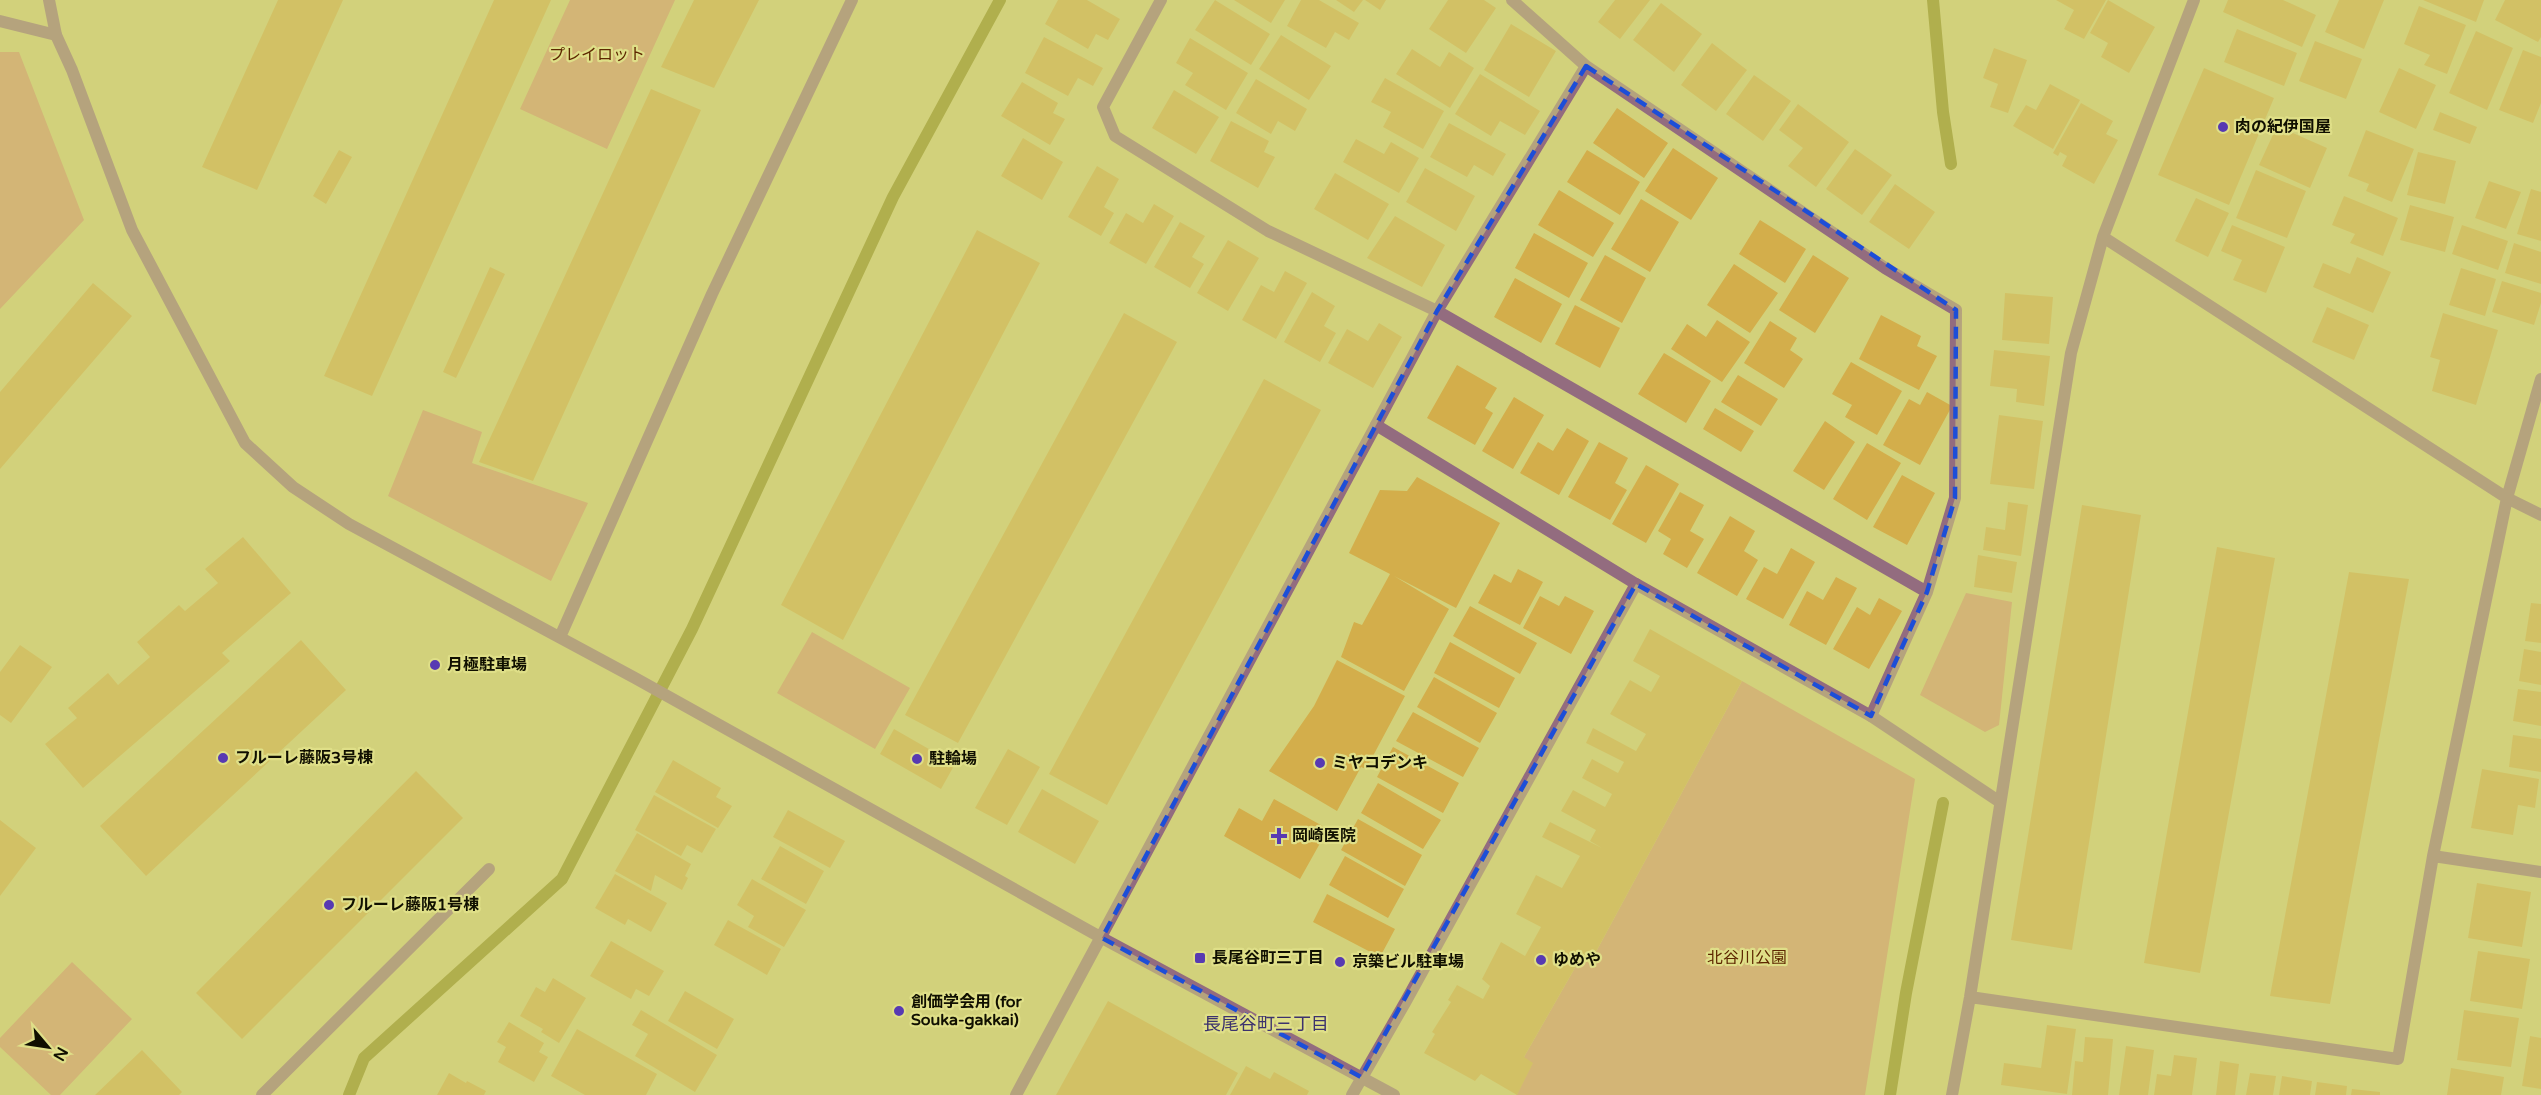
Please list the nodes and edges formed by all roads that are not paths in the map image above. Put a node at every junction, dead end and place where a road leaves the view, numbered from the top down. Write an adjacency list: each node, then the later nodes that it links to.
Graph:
1 (49, 0): 7 (street)
2 (852, 0): 17 (street)
3 (1161, 0): 10 (street)
4 (1512, 0): 8 (street)
5 (2194, 0): 9 (street)
6 (0, 21): 7 (street)
7 (56, 35): 17 (street)
8 (1586, 66): 10 (street); 16 (street)
9 (2103, 237): 13 (street); 19 (street)
10 (1437, 311): 12 (street); 16 (street)
11 (2541, 379): 13 (street)
12 (1376, 425): 15 (street); 23 (street)
13 (2507, 498): 14 (street); 20 (street)
14 (2541, 515)
15 (1636, 584): 18 (street); 25 (street)
16 (1927, 592): 18 (street)
17 (560, 637): 23 (street)
18 (1871, 716): 19 (street)
19 (2000, 802): 24 (street)
20 (2433, 856): 22 (street); 24 (street)
21 (489, 868): 26 (street)
22 (2541, 872)
23 (1102, 938): 25 (street); 27 (street)
24 (1970, 997): 30 (street)
25 (1361, 1077): 28 (street); 29 (street)
26 (262, 1095)
27 (1016, 1095)
28 (1352, 1095)
29 (1394, 1095)
30 (1952, 1095)

